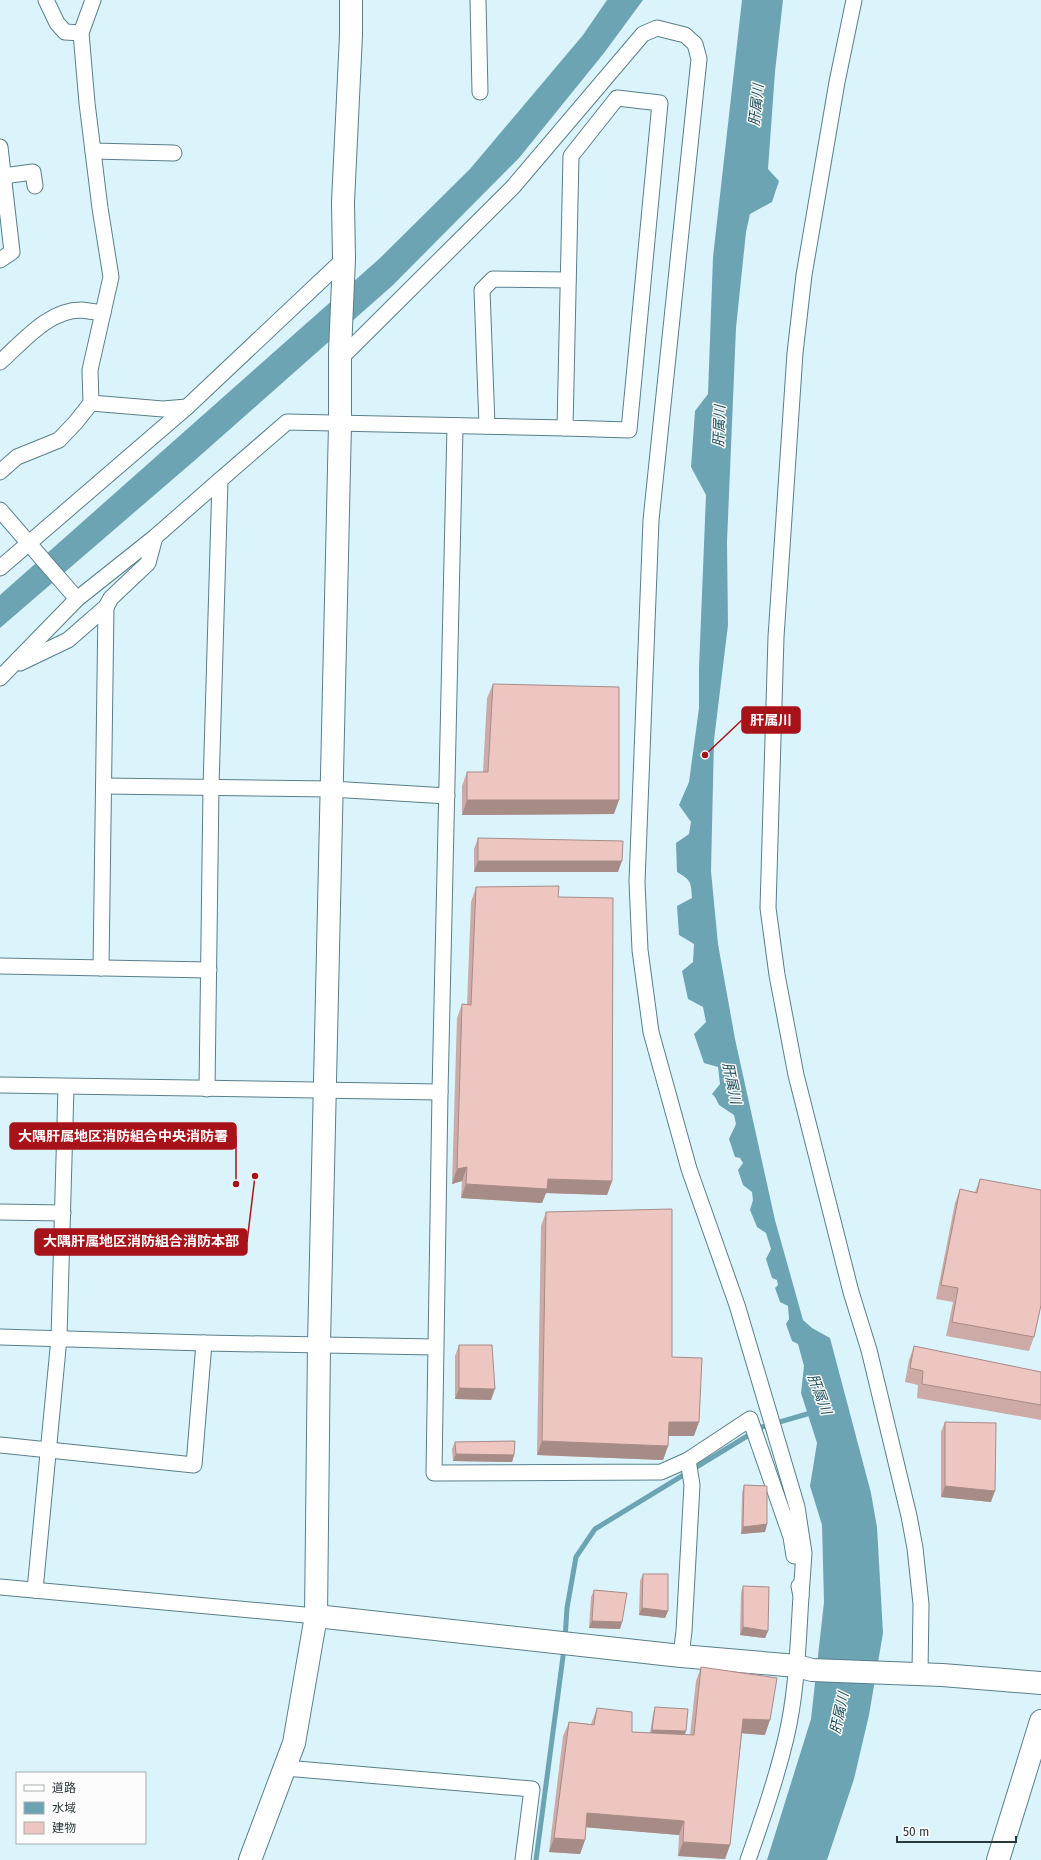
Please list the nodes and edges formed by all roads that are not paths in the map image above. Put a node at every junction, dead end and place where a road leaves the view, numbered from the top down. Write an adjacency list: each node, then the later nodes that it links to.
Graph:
1 (46, 0): 6 (street)
2 (93, 0): 6 (street)
3 (350, 0): 13 (street)
4 (478, 0): 7 (street)
5 (854, 0): 62 (street)
6 (81, 33): 9 (street)
7 (480, 92)
8 (0, 147): 11 (street)
9 (93, 151): 10 (street); 16 (street)
10 (174, 153)
11 (3, 176): 12 (street); 14 (street)
12 (35, 186)
13 (344, 259): 17 (street); 20 (street)
14 (0, 260)
15 (568, 280): 23 (street); 24 (street); 24 (street)
16 (103, 313): 18 (street); 19 (street)
17 (340, 355): 21 (street); 58 (street)
18 (0, 362)
19 (91, 403): 20 (street); 25 (street)
20 (187, 407): 29 (street)
21 (340, 424): 22 (street); 26 (street); 36 (street)
22 (455, 426): 23 (street); 37 (street)
23 (487, 426): 24 (street)
24 (565, 428)
25 (0, 472)
26 (220, 480): 28 (street); 35 (street)
27 (0, 510): 29 (street)
28 (155, 537): 31 (street); 32 (street)
29 (32, 546): 30 (street); 31 (street)
30 (0, 568)
31 (77, 599): 33 (street)
32 (106, 607): 33 (street); 34 (street)
33 (5, 673)
34 (104, 786): 35 (street); 39 (street)
35 (210, 787): 36 (street); 40 (street)
36 (331, 790): 37 (street); 44 (street)
37 (447, 796): 45 (street)
38 (0, 966): 39 (street)
39 (101, 968): 40 (street)
40 (209, 970): 43 (street)
41 (0, 1085): 42 (street)
42 (66, 1087): 43 (street); 47 (street)
43 (207, 1089): 44 (street)
44 (325, 1091): 45 (street); 51 (street)
45 (440, 1092): 52 (street)
46 (0, 1212): 47 (street)
47 (63, 1213): 49 (street)
48 (0, 1337): 49 (street)
49 (60, 1338): 50 (street); 54 (street)
50 (204, 1343): 51 (street); 54 (street)
51 (319, 1344): 52 (street); 59 (street)
52 (435, 1347): 55 (street)
53 (0, 1445): 54 (street)
54 (48, 1450): 57 (street)
55 (688, 1463): 58 (street); 60 (street)
56 (0, 1587): 57 (street)
57 (35, 1590): 59 (street)
58 (801, 1596): 61 (street)
59 (316, 1616): 60 (street); 65 (street)
60 (681, 1656): 61 (street)
61 (804, 1668): 62 (street); 68 (street)
62 (916, 1674): 63 (street)
63 (1041, 1683)
64 (1041, 1721): 69 (street)
65 (285, 1768): 66 (street); 67 (street)
66 (250, 1860)
67 (523, 1860)
68 (748, 1860)
69 (998, 1860)

